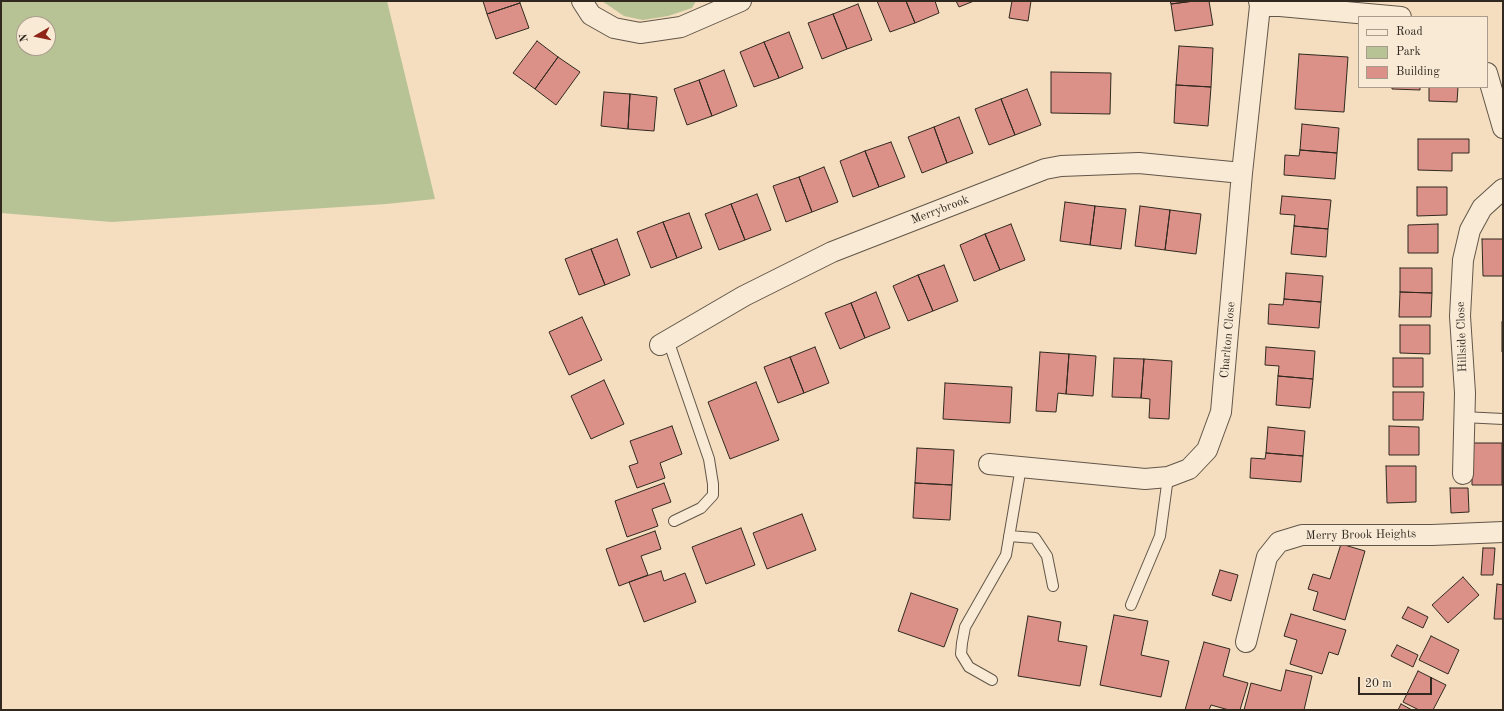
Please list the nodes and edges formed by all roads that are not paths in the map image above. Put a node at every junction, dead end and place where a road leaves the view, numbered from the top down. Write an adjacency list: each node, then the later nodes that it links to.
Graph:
1 (582, 1): 2 (street)
2 (735, 2)
3 (1260, 4): 4 (street); 7 (street, Charlton Close)
4 (1391, 16)
5 (1488, 76): 6 (street)
6 (1503, 128)
7 (1242, 173): 9 (street, Merrybrook); 15 (street, Charlton Close)
8 (1503, 189): 10 (street, Hillside Close)
9 (664, 343): 16 (lane)
10 (1463, 417): 11 (lane); 14 (street, Hillside Close)
11 (1503, 419)
12 (989, 464): 13 (street, Charlton Close)
13 (1021, 468): 15 (street, Charlton Close); 18 (lane)
14 (1463, 474)
15 (1168, 477): 20 (lane)
16 (674, 521)
17 (1503, 532): 21 (street, Merry Brook Heights)
18 (1009, 536): 19 (lane); 22 (lane)
19 (1053, 586)
20 (1130, 605)
21 (1246, 642)
22 (992, 680)

